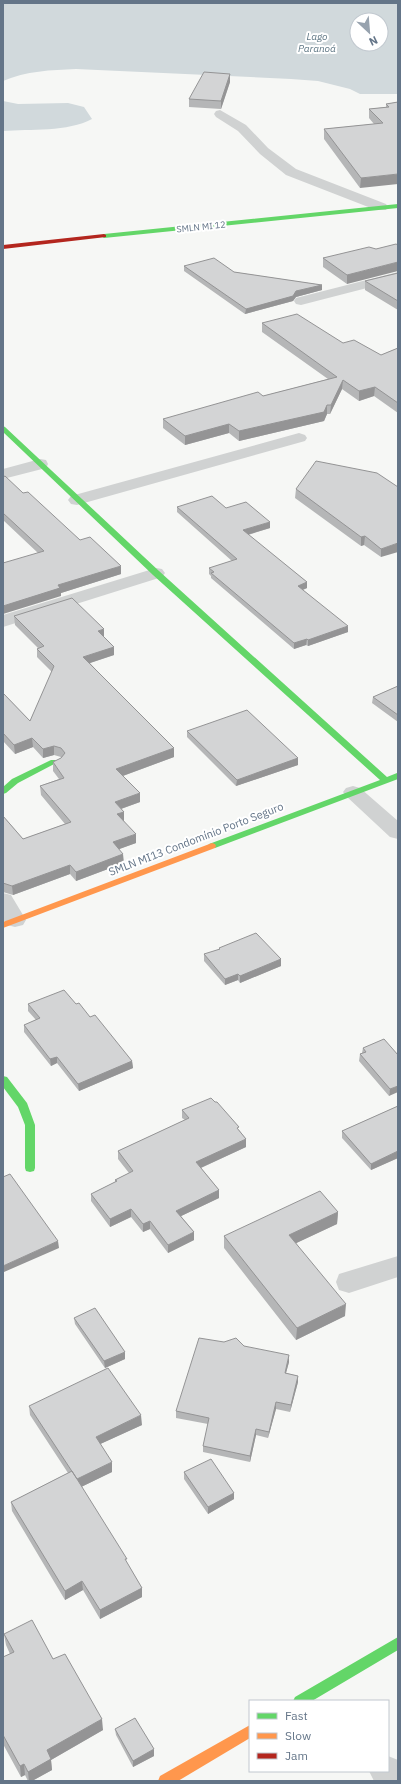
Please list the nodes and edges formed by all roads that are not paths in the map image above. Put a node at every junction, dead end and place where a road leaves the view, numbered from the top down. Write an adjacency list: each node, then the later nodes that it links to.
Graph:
1 (220, 114): 3 (street)
2 (398, 206): 3 (street, SMLN MI 12)
3 (381, 207): 4 (street, SMLN MI 12)
4 (3, 247)
5 (398, 276): 6 (street)
6 (301, 301)
7 (3, 428): 9 (street)
8 (299, 438): 11 (street)
9 (40, 464): 10 (street); 11 (street)
10 (3, 474)
11 (77, 500): 12 (street)
12 (156, 573): 13 (street); 16 (street)
13 (3, 621)
14 (54, 762): 17 (street)
15 (398, 775): 16 (street, SMLN MI13 Condomínio Porto Seguro)
16 (385, 780): 18 (street, SMLN MI13 Condomínio Porto Seguro)
17 (3, 791)
18 (353, 792): 19 (street); 21 (street, SMLN MI13 Condomínio Porto Seguro)
19 (398, 832)
20 (3, 900): 21 (street)
21 (9, 922)
22 (3, 1080): 23 (street)
23 (30, 1168)
24 (398, 1266): 25 (street)
25 (349, 1282)
26 (398, 1643): 27 (street)
27 (313, 1698)
28 (249, 1731): 30 (street)
29 (387, 1772): 31 (street)
30 (165, 1781)
31 (394, 1781)

